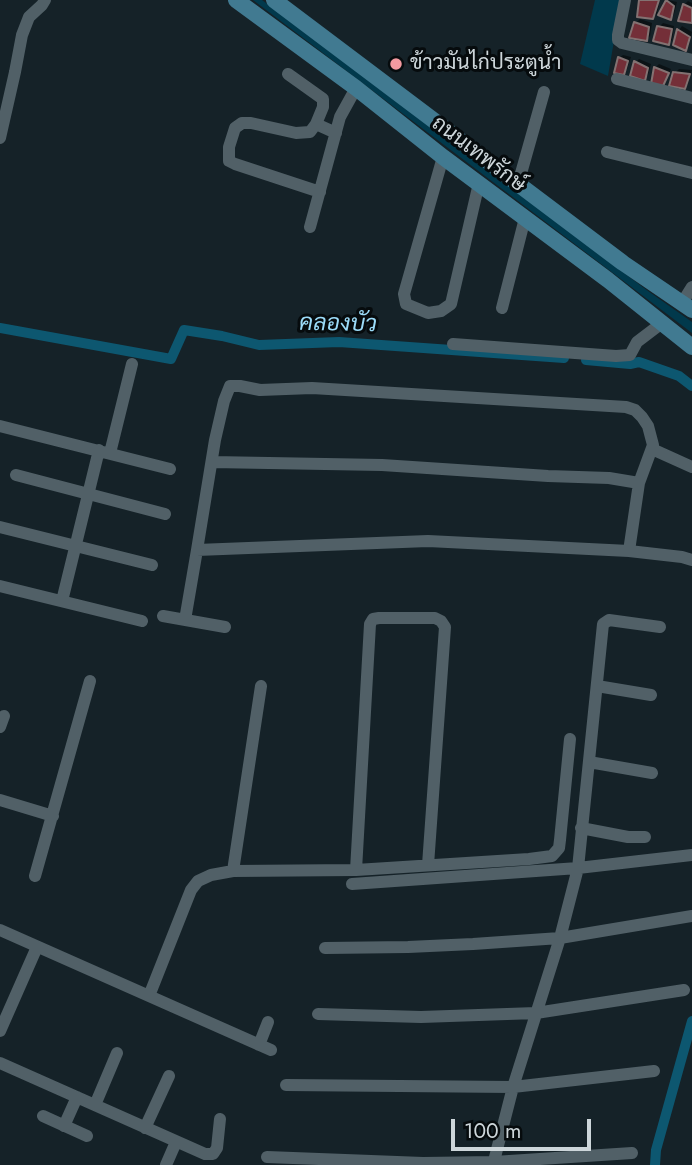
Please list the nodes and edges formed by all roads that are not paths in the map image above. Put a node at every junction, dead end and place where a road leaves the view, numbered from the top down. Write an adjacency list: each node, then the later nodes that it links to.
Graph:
1 (45, 0): 13 (street)
2 (236, 0): 8 (main road, ถนนเทพรักษ์)
3 (274, 0): 18 (main road, ถนนเทพรักษ์)
4 (625, 0): 5 (street)
5 (692, 61)
6 (288, 74): 11 (street)
7 (617, 79): 10 (street)
8 (356, 88): 12 (street); 15 (main road, ถนนเทพรักษ์)
9 (544, 92): 18 (street)
10 (692, 98)
11 (316, 124): 12 (street); 19 (street)
12 (336, 133): 19 (street)
13 (0, 138)
14 (607, 152): 16 (street)
15 (443, 157): 17 (main road, ถนนเทพรักษ์); 17 (street)
16 (692, 173)
17 (479, 183): 20 (main road, ถนนเทพรักษ์)
18 (518, 184): 23 (main road, ถนนเทพรักษ์)
19 (320, 192): 21 (street)
20 (525, 218): 24 (street); 25 (main road, ถนนเทพรักษ์)
21 (310, 227)
22 (692, 287): 23 (street)
23 (687, 306)
24 (502, 308)
25 (663, 323): 26 (street); 27 (main road, ถนนเทพรักษ์)
26 (453, 344)
27 (692, 346)
28 (132, 364): 31 (street)
29 (0, 426): 31 (street)
30 (652, 449): 32 (street); 33 (street); 36 (street)
31 (104, 452): 34 (street); 37 (street)
32 (212, 462): 36 (street); 41 (street)
33 (692, 467)
34 (170, 469)
35 (16, 475): 37 (street)
36 (639, 482): 42 (street)
37 (89, 493): 38 (street); 40 (street)
38 (165, 514)
39 (0, 527): 40 (street)
40 (76, 547): 44 (street); 46 (street)
41 (197, 550): 42 (street); 48 (street)
42 (629, 551): 43 (street)
43 (692, 560)
44 (152, 565)
45 (0, 586): 46 (street)
46 (62, 601): 49 (street)
47 (163, 616): 48 (street)
48 (185, 620): 50 (street)
49 (142, 621)
50 (225, 627)
51 (660, 627): 54 (street)
52 (90, 681): 60 (street)
53 (261, 686): 67 (street)
54 (597, 687): 55 (street); 57 (street)
55 (651, 695)
56 (570, 739): 64 (street)
57 (589, 762): 58 (street); 61 (street)
58 (652, 773)
59 (0, 800): 60 (street)
60 (53, 816): 68 (street)
61 (581, 828): 62 (street); 65 (street)
62 (645, 837)
63 (692, 855): 65 (street)
64 (428, 865): 66 (street); 66 (street)
65 (578, 868): 69 (street); 72 (street)
66 (356, 870): 67 (street)
67 (233, 871): 76 (street)
68 (35, 876)
69 (352, 884)
70 (692, 916): 72 (street)
71 (0, 930): 73 (street)
72 (560, 938): 74 (street); 77 (street)
73 (37, 947): 76 (street); 80 (street)
74 (324, 948)
75 (684, 990): 77 (street)
76 (149, 996): 79 (street)
77 (536, 1013): 78 (street); 86 (street)
78 (318, 1014)
79 (268, 1022)
80 (0, 1031)
81 (117, 1053): 88 (street)
82 (0, 1063): 87 (street)
83 (654, 1071): 86 (street)
84 (169, 1076): 92 (street)
85 (286, 1085): 86 (street)
86 (513, 1087): 97 (street)
87 (77, 1097): 88 (street); 91 (street)
88 (95, 1105): 92 (street)
89 (43, 1116): 91 (street)
90 (220, 1119): 94 (street)
91 (64, 1126): 93 (street)
92 (145, 1128): 94 (street)
93 (87, 1136)
94 (176, 1142): 98 (street)
95 (632, 1153): 97 (street)
96 (267, 1157): 97 (street)
97 (494, 1163)
98 (166, 1165)

